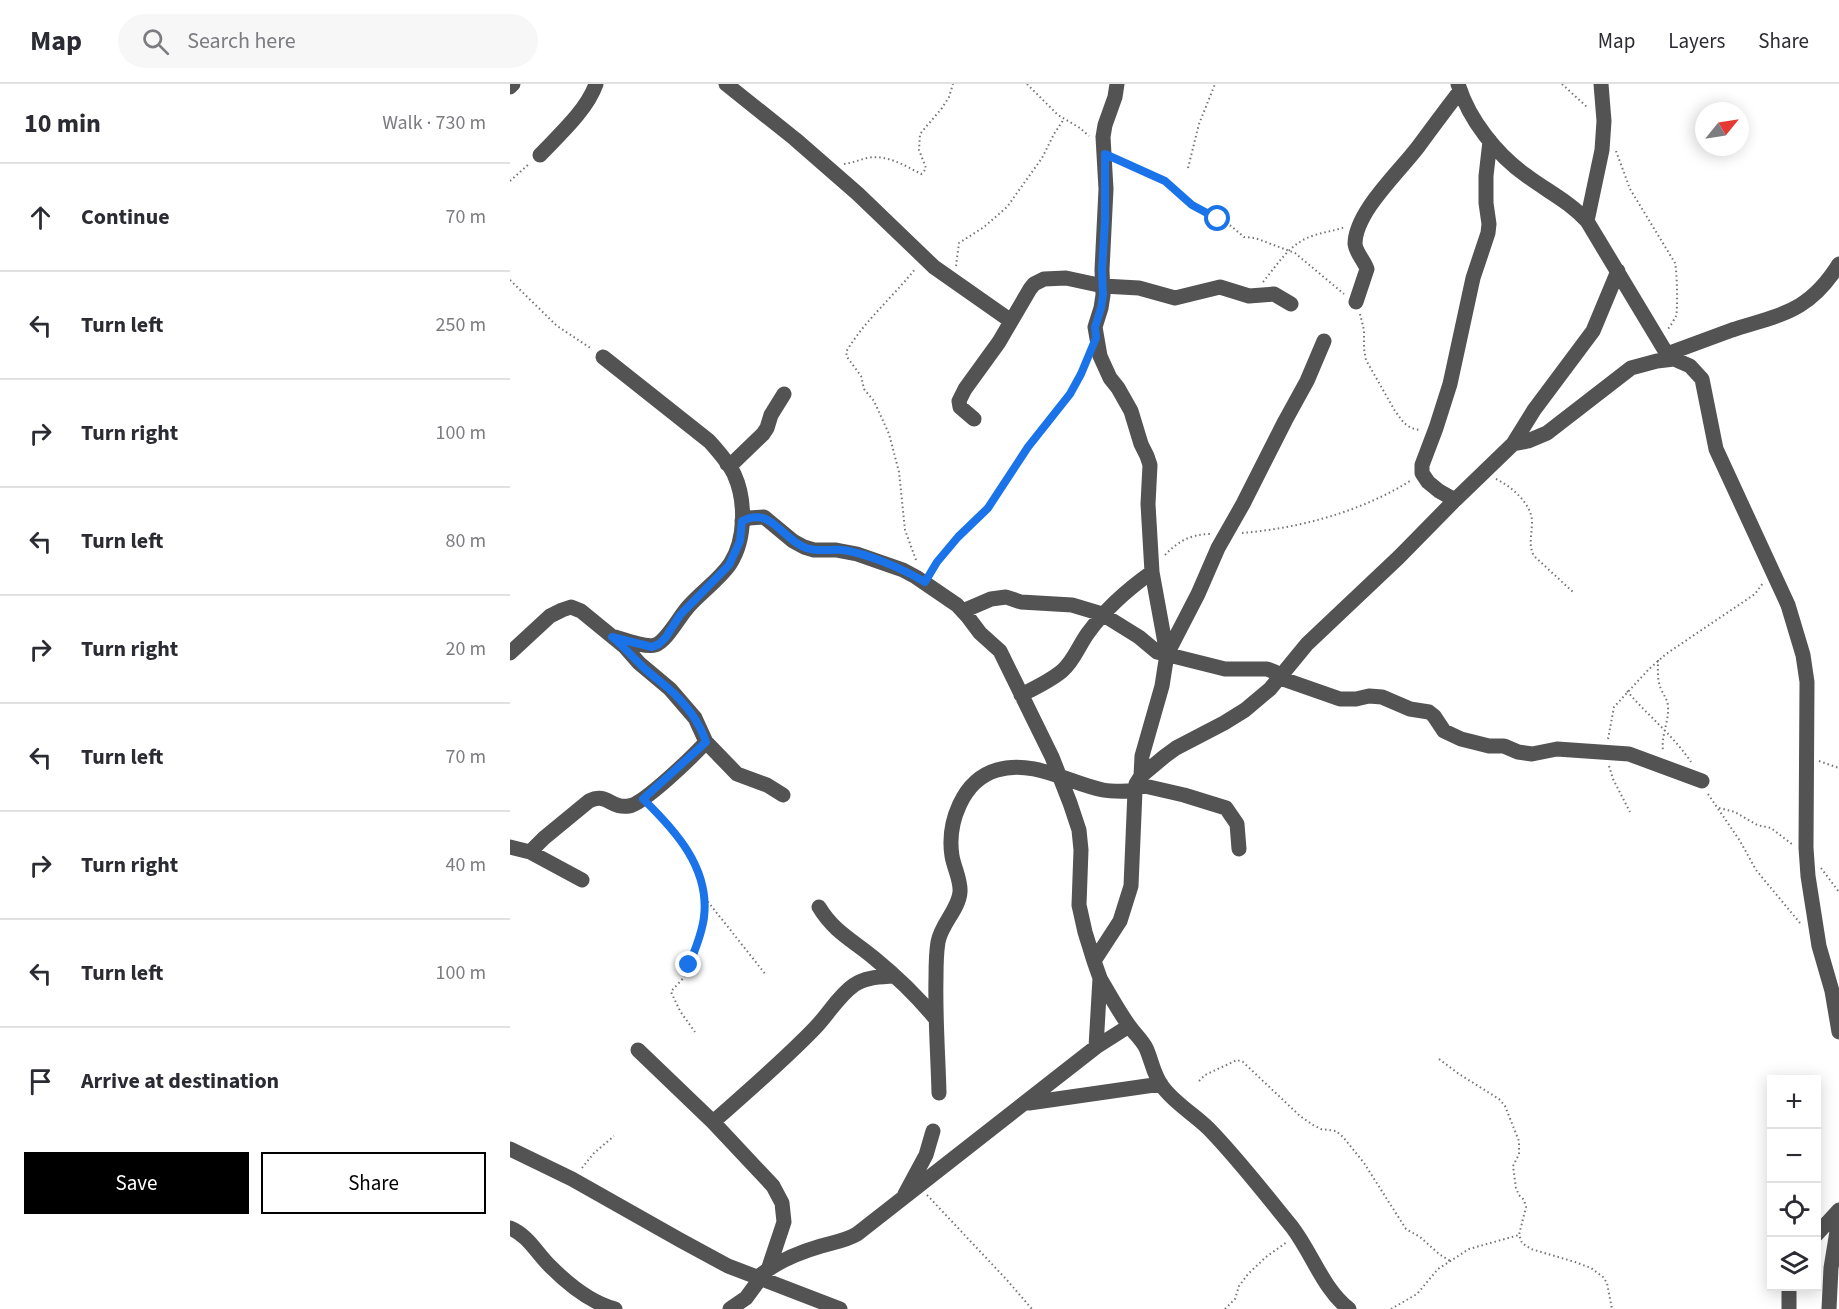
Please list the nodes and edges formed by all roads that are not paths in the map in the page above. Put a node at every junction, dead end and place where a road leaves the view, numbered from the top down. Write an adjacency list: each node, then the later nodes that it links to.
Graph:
1 (513, 84): 6 (street)
2 (596, 84): 9 (street)
3 (726, 84): 16 (street)
4 (1117, 84): 13 (street)
5 (1601, 84): 10 (street)
6 (510, 87)
7 (1459, 87): 8 (street); 14 (street)
8 (1490, 141): 10 (street); 24 (street)
9 (540, 155)
10 (1587, 221): 12 (street)
11 (1839, 264): 18 (street)
12 (1618, 271): 18 (street); 22 (street)
13 (1103, 286): 15 (street); 16 (street); 26 (street)
14 (1356, 302)
15 (1291, 304)
16 (1011, 321): 21 (street)
17 (1324, 341): 31 (street)
18 (1667, 351): 22 (street); 49 (street)
19 (603, 357): 23 (street)
20 (784, 394): 23 (street)
21 (974, 419)
22 (1513, 444): 24 (street)
23 (728, 464): 25 (street)
24 (1455, 500): 32 (street)
25 (742, 521): 27 (street); 29 (street)
26 (1152, 572): 28 (street); 31 (street)
27 (963, 611): 28 (street); 33 (street)
28 (1102, 615): 31 (street); 33 (street)
29 (612, 637): 30 (street); 34 (street)
30 (510, 652)
31 (1167, 654): 32 (street); 37 (street)
32 (1280, 678): 36 (street); 37 (street)
33 (1021, 695): 35 (street)
34 (706, 742): 38 (street); 41 (street)
35 (1059, 775): 37 (street); 44 (street); 47 (street)
36 (1702, 781)
37 (1137, 784): 40 (street); 44 (street)
38 (783, 795)
39 (510, 847): 41 (street)
40 (1239, 849)
41 (530, 852): 42 (street)
42 (582, 880)
43 (819, 908): 45 (street)
44 (1094, 961): 46 (street)
45 (894, 976): 47 (street); 55 (street)
46 (1100, 978): 48 (street); 50 (street)
47 (935, 1018): 53 (street)
48 (1129, 1026): 50 (street); 52 (street)
49 (1839, 1032)
50 (1096, 1047): 54 (street)
51 (638, 1050): 55 (street)
52 (1161, 1084): 54 (street); 68 (street)
53 (939, 1093)
54 (1026, 1103): 58 (street)
55 (713, 1122): 63 (street)
56 (933, 1131): 58 (street)
57 (510, 1149): 63 (street)
58 (904, 1197): 63 (street)
59 (1839, 1210): 62 (street)
60 (1839, 1219): 70 (street)
61 (510, 1228): 65 (street)
62 (1821, 1230)
63 (762, 1275): 66 (street); 67 (street)
64 (1789, 1291): 69 (street)
65 (615, 1309)
66 (730, 1309)
67 (840, 1309)
68 (1349, 1309)
69 (1789, 1309)
70 (1829, 1309)

